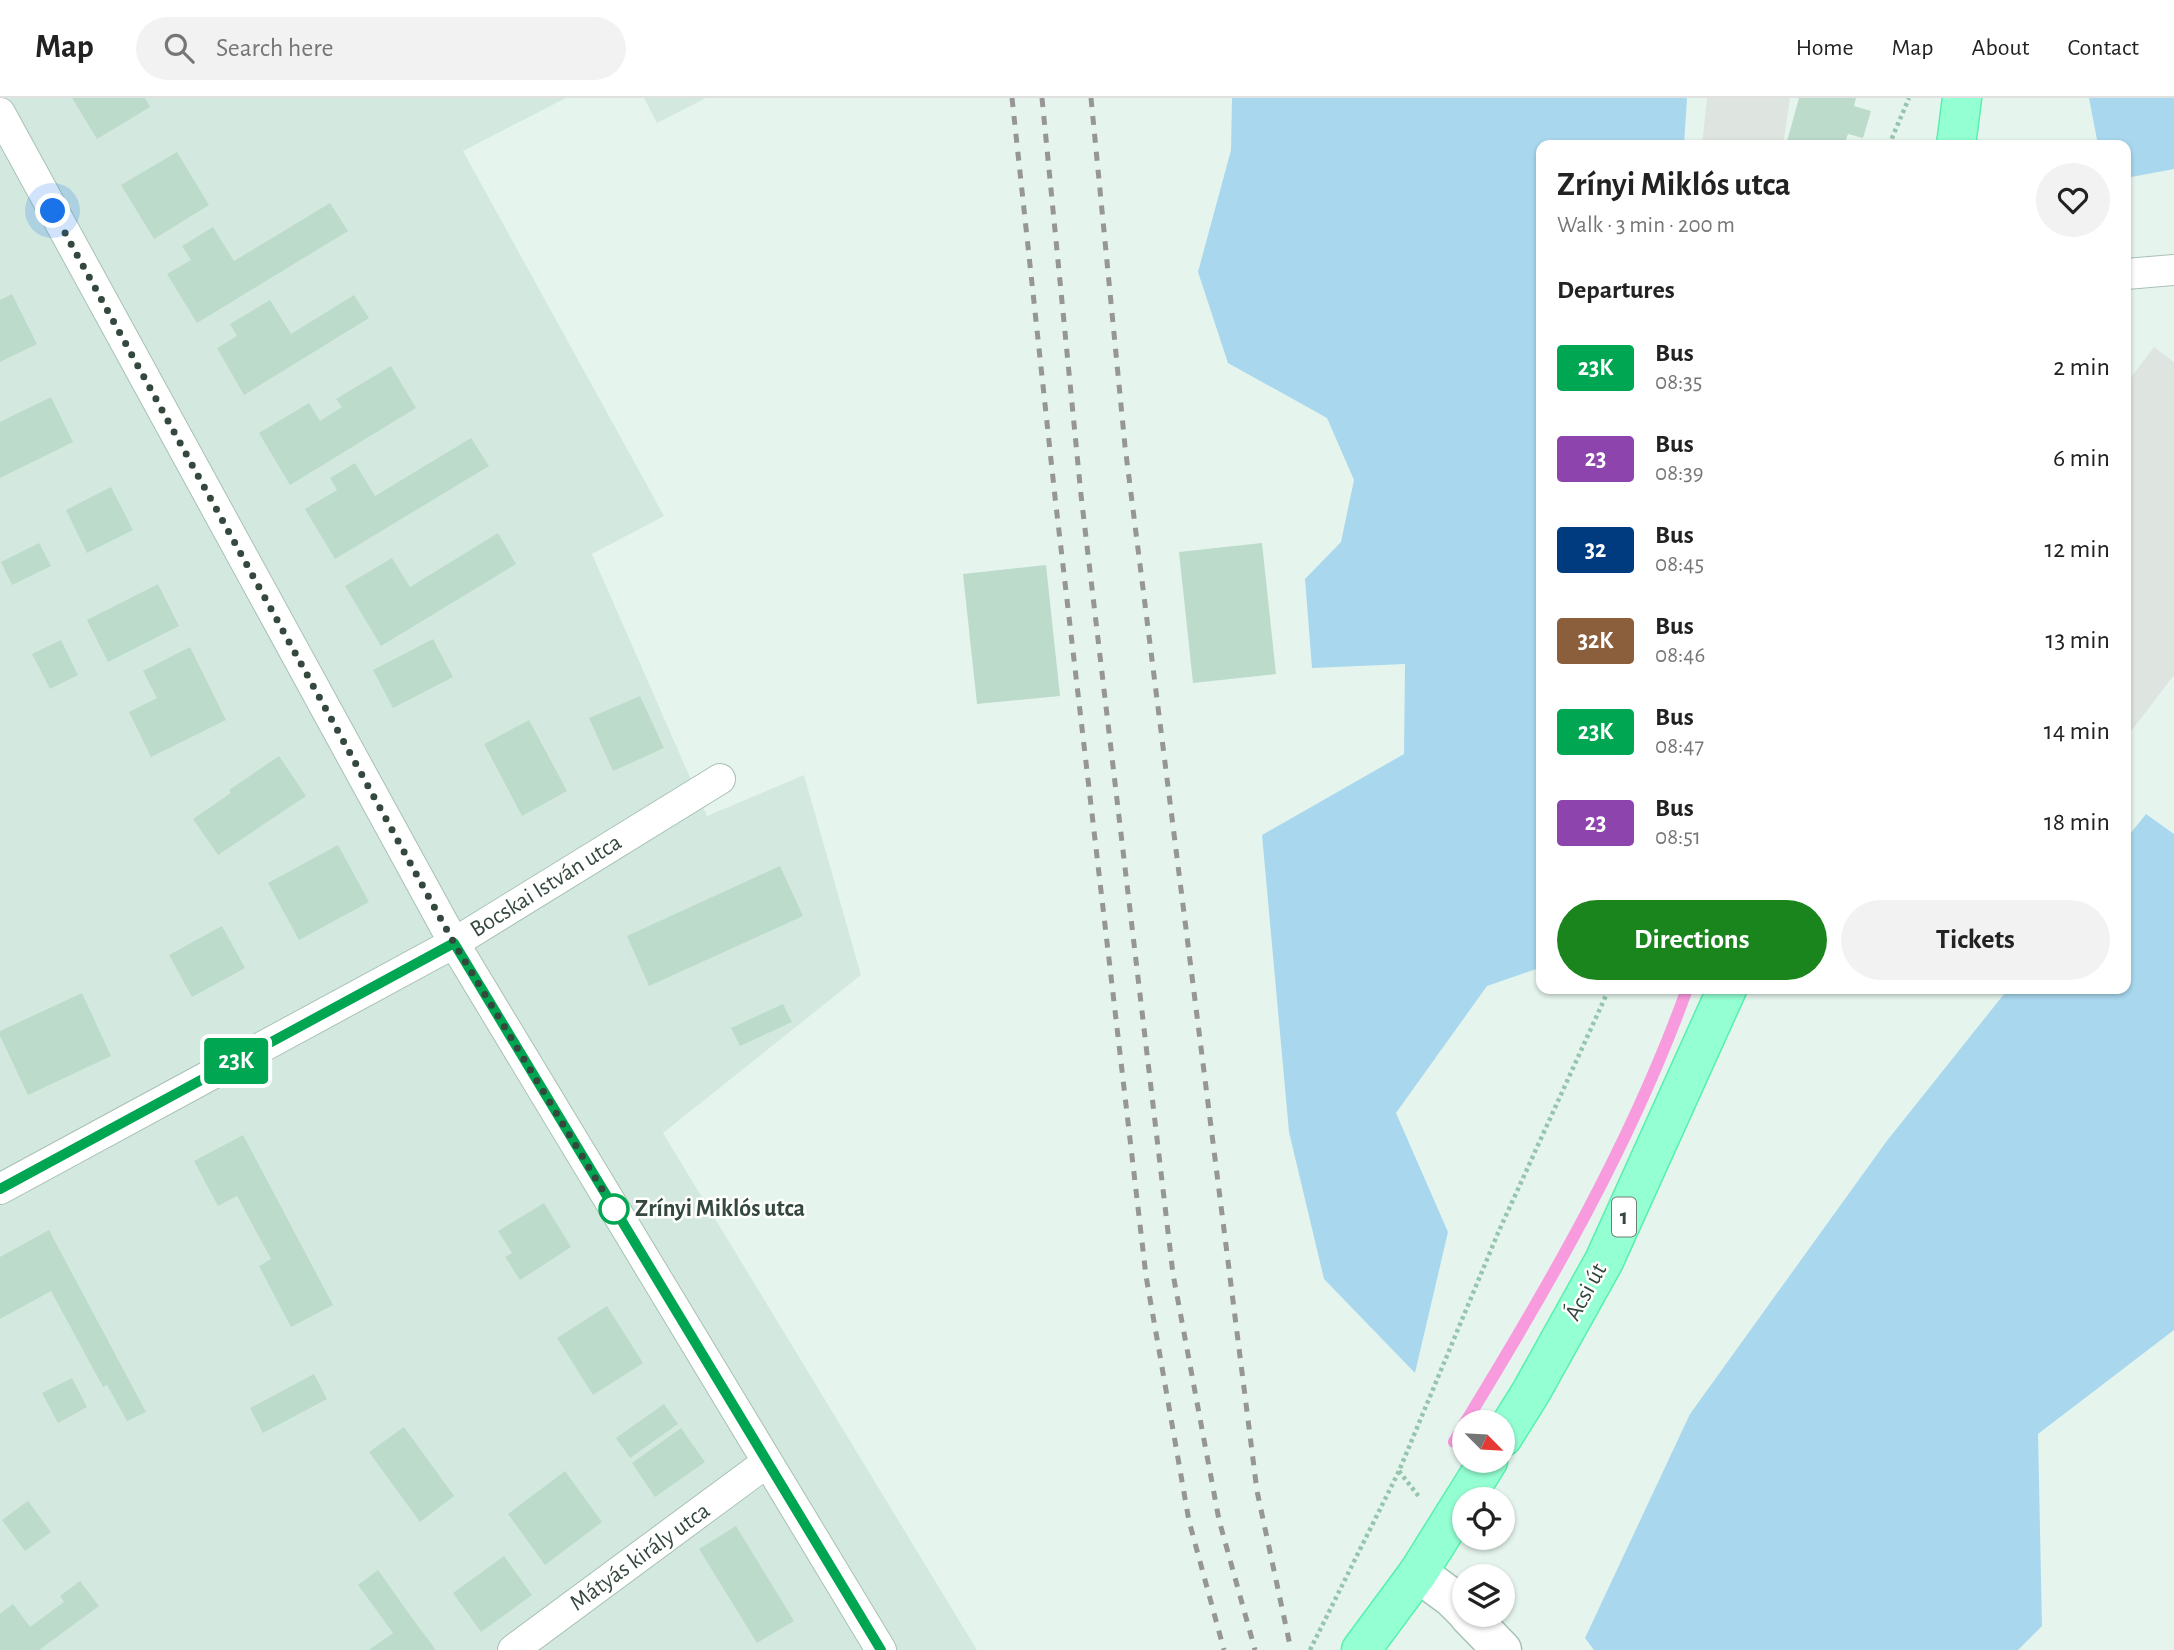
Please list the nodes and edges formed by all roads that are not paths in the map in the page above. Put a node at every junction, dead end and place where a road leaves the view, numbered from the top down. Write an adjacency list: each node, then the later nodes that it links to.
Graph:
1 (1962, 98): 3 (main road)
2 (0, 113): 7 (street)
3 (1957, 140)
4 (2174, 270): 5 (street)
5 (2131, 274)
6 (720, 779): 7 (street, Bocskai István utca)
7 (454, 943): 9 (street, Bocskai István utca); 11 (street)
8 (1725, 994): 10 (main road, Ácsi út / 1)
9 (0, 1189)
10 (1516, 1416)
11 (766, 1463): 16 (street, Mátyás király utca); 17 (street)
12 (1480, 1474): 13 (main road)
13 (1418, 1573): 14 (street); 18 (main road)
14 (1452, 1598)
15 (1480, 1627): 19 (street)
16 (513, 1650)
17 (881, 1650)
18 (1361, 1650)
19 (1502, 1650)

